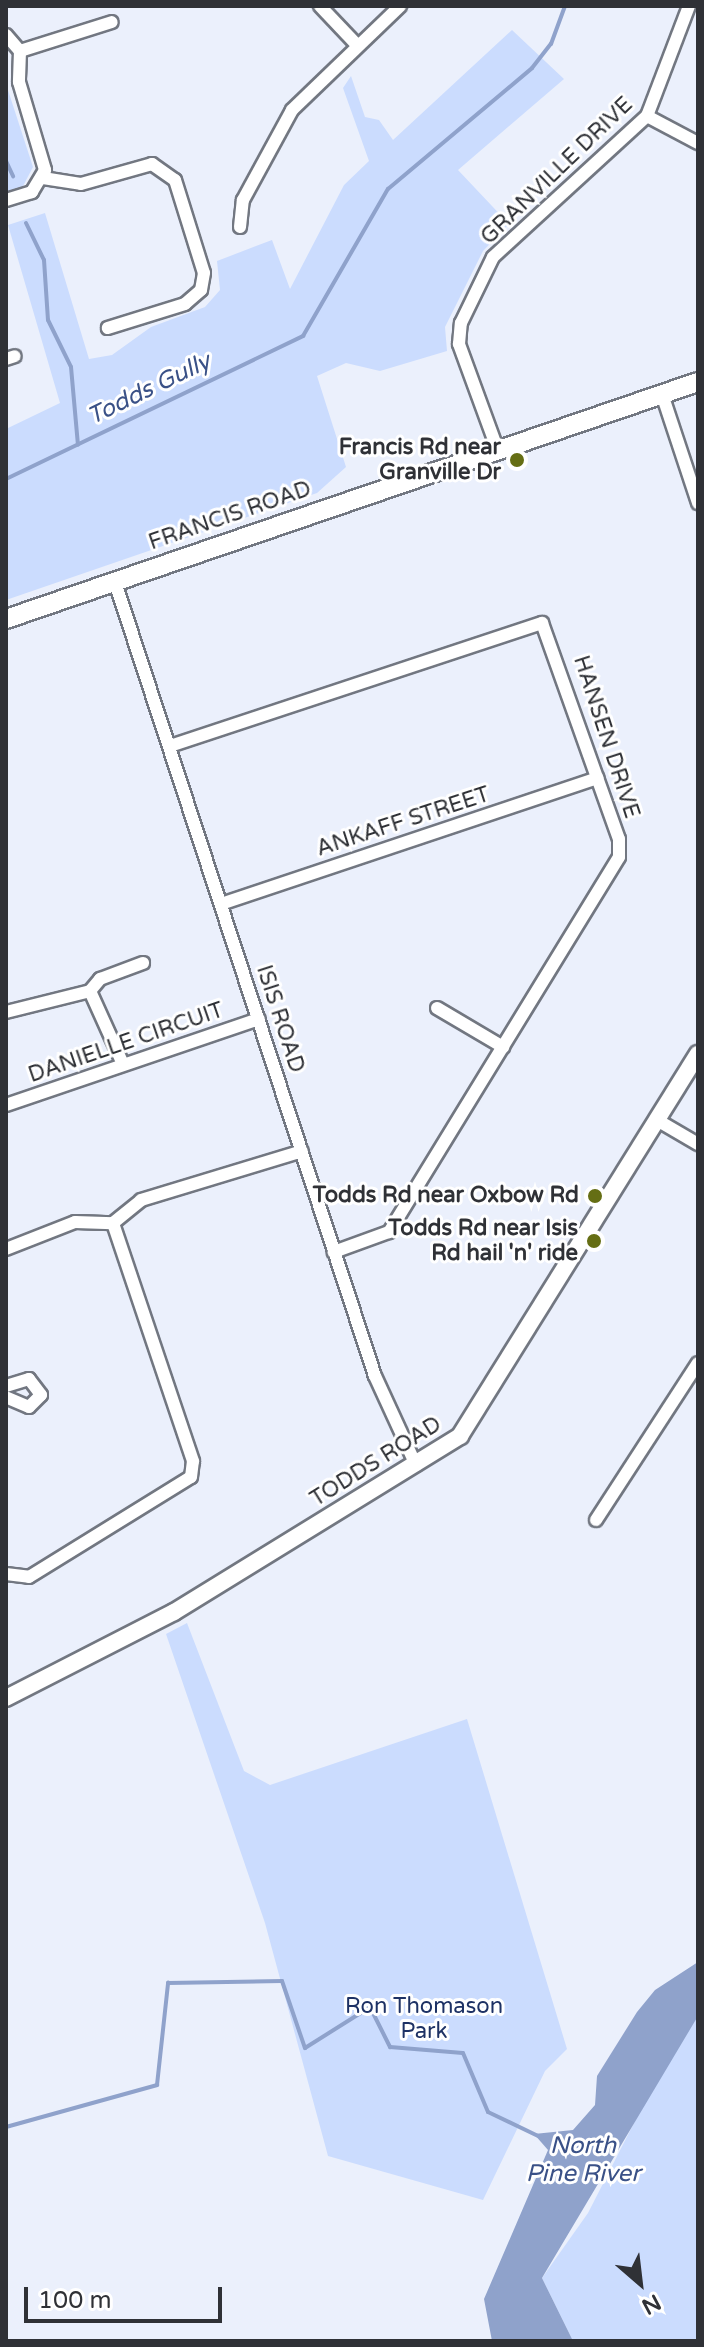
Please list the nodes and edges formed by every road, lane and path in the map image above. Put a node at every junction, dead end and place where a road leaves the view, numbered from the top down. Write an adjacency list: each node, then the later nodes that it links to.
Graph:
1 (320, 6): 6 (street)
2 (400, 6): 6 (street)
3 (689, 6): 8 (street, GRANVILLE DRIVE)
4 (112, 22): 7 (street)
5 (6, 35): 7 (street)
6 (358, 46): 12 (street)
7 (20, 51): 10 (street)
8 (647, 116): 9 (street); 16 (street, GRANVILLE DRIVE)
9 (698, 143)
10 (43, 178): 11 (street); 13 (street)
11 (6, 200)
12 (240, 227)
13 (108, 328)
14 (698, 382): 15 (main road, FRANCIS ROAD)
15 (662, 394): 16 (main road, FRANCIS ROAD); 17 (street)
16 (497, 448): 18 (main road, FRANCIS ROAD)
17 (698, 503)
18 (115, 582): 19 (main road, FRANCIS ROAD); 20 (street, ISIS ROAD)
19 (6, 619)
20 (170, 746): 21 (street, HANSEN DRIVE); 22 (street, ISIS ROAD)
21 (598, 778): 22 (street, ANKAFF STREET); 28 (street, HANSEN DRIVE)
22 (221, 904): 27 (street, ISIS ROAD)
23 (143, 963): 24 (street)
24 (90, 991): 26 (street); 30 (street)
25 (437, 1008): 28 (street)
26 (6, 1012)
27 (259, 1019): 30 (street, DANIELLE CIRCUIT); 34 (street, ISIS ROAD)
28 (503, 1047): 37 (street, HANSEN DRIVE)
29 (698, 1054): 32 (street, TODDS ROAD)
30 (123, 1064): 31 (street, DANIELLE CIRCUIT)
31 (6, 1105)
32 (657, 1120): 33 (street); 41 (street, TODDS ROAD)
33 (698, 1144)
34 (302, 1151): 35 (street); 37 (street, ISIS ROAD)
35 (113, 1223): 36 (street); 43 (street)
36 (6, 1249)
37 (334, 1252): 41 (street, ISIS ROAD)
38 (698, 1363): 42 (street)
39 (6, 1386): 40 (street)
40 (6, 1397)
41 (416, 1465): 44 (street, TODDS ROAD)
42 (596, 1520)
43 (6, 1574)
44 (6, 1698)

